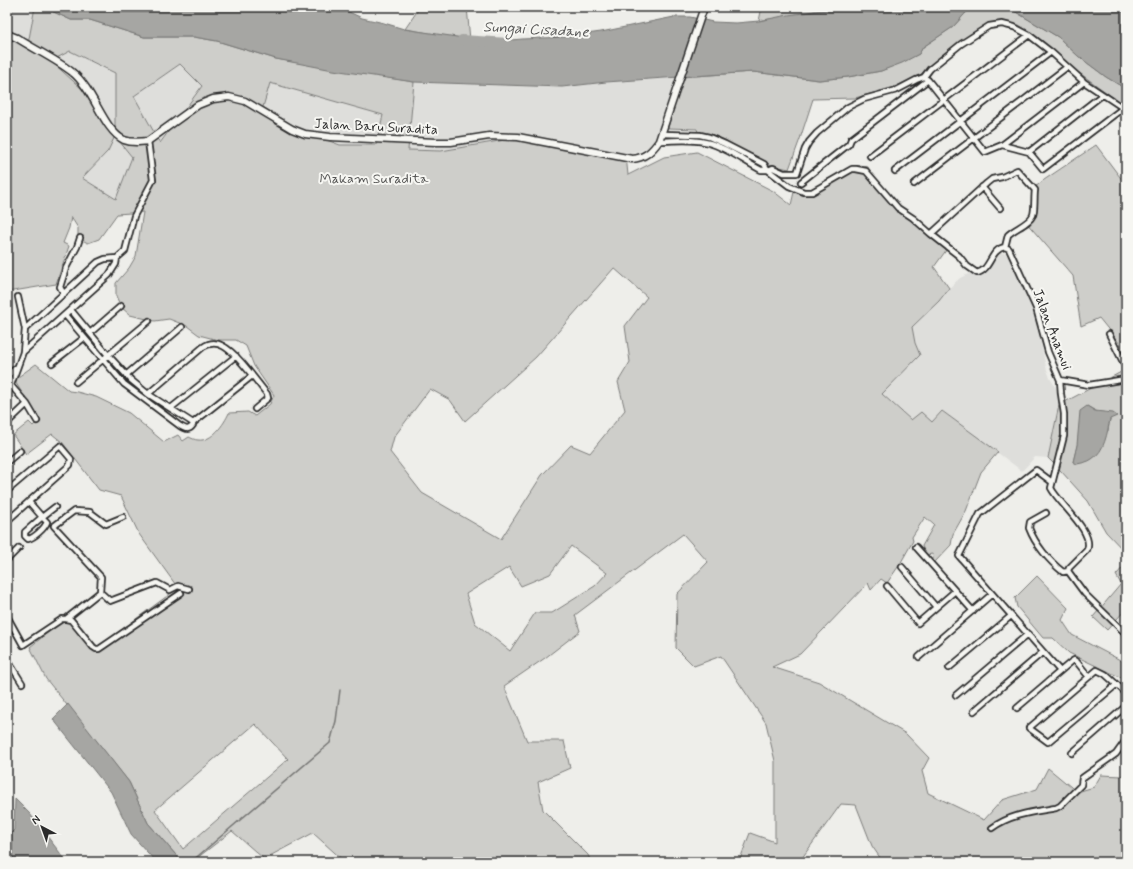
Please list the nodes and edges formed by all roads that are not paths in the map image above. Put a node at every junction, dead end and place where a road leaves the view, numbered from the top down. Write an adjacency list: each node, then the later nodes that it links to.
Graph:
1 (704, 7): 12 (main road, Jalan Baru Suradita)
2 (7, 34): 14 (main road)
3 (1030, 35): 4 (street); 6 (street); 9 (street)
4 (1050, 52): 5 (street); 11 (street)
5 (1067, 67): 7 (street); 13 (street)
6 (926, 79): 9 (street); 19 (street); 21 (street)
7 (1084, 82): 8 (street); 16 (street)
8 (1102, 95): 10 (street); 17 (street)
9 (944, 101): 11 (street); 18 (street)
10 (1124, 109): 17 (street)
11 (959, 121): 13 (street); 20 (street)
12 (663, 132): 15 (main road, Jalan Baru Suradita); 19 (street)
13 (974, 138): 16 (street); 22 (street)
14 (148, 141): 15 (main road, Jalan Baru Suradita); 28 (street)
15 (659, 142): 19 (street)
16 (1002, 145): 17 (street)
17 (1029, 152)
18 (870, 156)
19 (768, 170): 25 (street)
20 (895, 171)
21 (801, 182)
22 (914, 184)
23 (982, 187): 24 (street); 25 (street); 27 (street)
24 (1000, 208)
25 (930, 234): 27 (street)
26 (80, 238): 29 (street)
27 (1005, 247): 52 (street, Jalan Anamui)
28 (117, 258): 29 (street); 32 (street)
29 (64, 294): 36 (street)
30 (18, 297): 36 (street)
31 (121, 306): 37 (street)
32 (71, 310): 33 (street); 37 (street)
33 (65, 315): 39 (street); 40 (street)
34 (149, 321): 41 (street)
35 (182, 327): 47 (street)
36 (25, 329): 40 (street)
37 (90, 333): 41 (street)
38 (1109, 334): 46 (street)
39 (84, 338): 43 (street); 44 (street)
40 (23, 352): 45 (street)
41 (108, 356): 43 (street); 47 (street)
42 (236, 356): 49 (street); 56 (street); 58 (street)
43 (102, 360): 53 (street); 62 (street)
44 (52, 363)
45 (18, 366): 48 (street); 54 (street)
46 (1126, 368)
47 (126, 375): 56 (street)
48 (7, 376)
49 (252, 376): 59 (street); 62 (street)
50 (1126, 379): 52 (street)
51 (7, 380): 54 (street)
52 (1060, 380): 65 (street, Jalan Anamui)
53 (76, 382)
54 (11, 385): 55 (street); 57 (street)
55 (7, 390)
56 (148, 394): 58 (street)
57 (27, 404): 60 (street); 61 (street)
58 (171, 408): 62 (street)
59 (255, 409)
60 (36, 422)
61 (7, 423)
62 (193, 423)
63 (20, 451): 64 (street)
64 (7, 462)
65 (1052, 482): 77 (street); 83 (street)
66 (7, 491): 67 (street)
67 (29, 502): 70 (street); 72 (street)
68 (54, 506): 70 (street)
69 (1046, 513): 77 (street)
70 (42, 517): 70 (street)
71 (123, 517): 81 (street)
72 (7, 521)
73 (916, 547): 80 (street)
74 (19, 548): 75 (street)
75 (7, 560)
76 (902, 567): 84 (street)
77 (1068, 571): 92 (street)
78 (887, 586): 84 (street)
79 (189, 589): 81 (street)
80 (955, 591): 84 (street); 85 (street)
81 (100, 592): 88 (street)
82 (181, 593): 88 (street)
83 (992, 594): 85 (street); 87 (street)
84 (936, 607)
85 (973, 611): 94 (street)
86 (7, 616): 89 (street)
87 (1011, 616): 91 (street); 96 (street)
88 (66, 619): 89 (street)
89 (13, 626): 90 (street)
90 (7, 630)
91 (1028, 634): 93 (street); 102 (street)
92 (1126, 634)
93 (1043, 652): 97 (street); 105 (street)
94 (919, 657)
95 (7, 660): 99 (street)
96 (949, 668)
97 (1060, 671): 98 (street); 104 (street)
98 (1089, 677): 100 (street); 100 (street)
99 (22, 683)
100 (1116, 685): 101 (street)
101 (1126, 693)
102 (956, 696)
103 (1126, 706): 107 (street)
104 (1017, 708)
105 (974, 711)
106 (1126, 740): 108 (street)
107 (1072, 752)
108 (992, 828)

